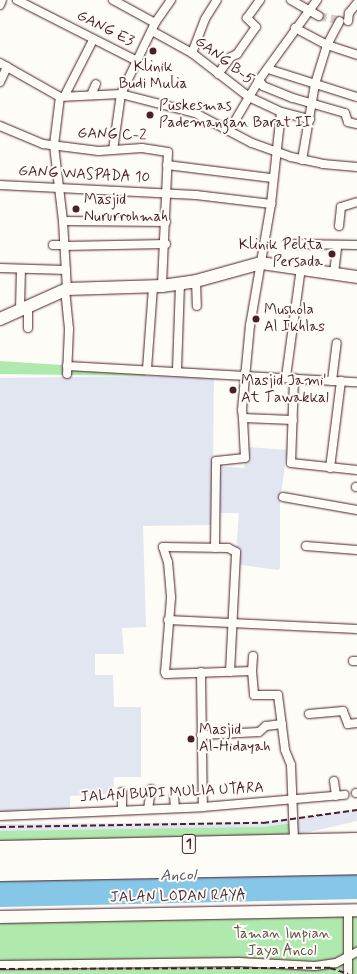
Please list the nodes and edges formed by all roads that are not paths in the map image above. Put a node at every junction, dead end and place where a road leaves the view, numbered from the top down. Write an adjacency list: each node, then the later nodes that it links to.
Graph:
1 (2, 0): 10 (street)
2 (17, 0): 17 (street, GANG E3)
3 (112, 0): 15 (street, GANG B-5)
4 (171, 0): 15 (street)
5 (217, 0): 19 (street)
6 (260, 0): 24 (street)
7 (291, 0): 11 (street)
8 (317, 0): 11 (street)
9 (357, 3): 14 (street)
10 (0, 5)
11 (308, 11): 12 (street); 16 (street)
12 (319, 16)
13 (357, 20): 14 (street)
14 (343, 21): 18 (street)
15 (153, 27): 19 (street, GANG B-5); 21 (street)
16 (295, 28): 18 (street); 23 (street)
17 (93, 40): 21 (street, GANG E3); 31 (street)
18 (327, 45): 20 (street); 28 (street)
19 (192, 53): 24 (street, GANG B-5)
20 (357, 55)
21 (137, 61): 29 (street)
22 (3, 65): 26 (street); 31 (street)
23 (268, 69): 25 (street); 28 (street)
24 (218, 74): 32 (street, GANG B-5)
25 (259, 80): 32 (street); 34 (street)
26 (0, 82)
27 (96, 84): 30 (street)
28 (315, 84): 33 (street); 34 (street)
29 (121, 94): 30 (street); 39 (street); 41 (street)
30 (92, 95): 31 (street)
31 (62, 96): 40 (street)
32 (249, 97): 35 (street, GANG B-5); 39 (street)
33 (357, 97)
34 (311, 104): 36 (street); 37 (street)
35 (281, 112): 36 (street, GANG B-5); 42 (street)
36 (310, 119): 43 (street)
37 (357, 124)
38 (0, 126): 40 (street, GANG C-2)
39 (229, 131): 42 (street)
40 (54, 145): 41 (street, GANG C-2); 48 (street)
41 (113, 150): 44 (street, GANG C-2)
42 (274, 151): 43 (street); 46 (street)
43 (302, 160): 45 (street)
44 (167, 165): 46 (street); 49 (street)
45 (357, 167)
46 (272, 178): 51 (street)
47 (0, 185): 48 (street, GANG WASPADA 10)
48 (60, 189): 49 (street, GANG WASPADA 10); 52 (street)
49 (167, 194): 51 (street, GANG WASPADA 10); 53 (street)
50 (357, 202): 54 (street)
51 (270, 204): 61 (street)
52 (63, 221): 53 (street); 59 (street)
53 (166, 222): 55 (street)
54 (339, 226)
55 (166, 244): 59 (street); 70 (street)
56 (295, 244): 60 (street)
57 (53, 245): 59 (street)
58 (357, 245): 60 (street)
59 (65, 246): 65 (street)
60 (337, 246): 66 (street)
61 (261, 263): 62 (street); 68 (street); 79 (street)
62 (301, 267): 66 (street); 80 (street)
63 (0, 268): 64 (street)
64 (20, 269): 65 (street); 73 (street)
65 (66, 270): 71 (street)
66 (334, 273): 67 (street)
67 (357, 277)
68 (196, 281): 69 (street); 72 (street)
69 (180, 283): 70 (street); 78 (street)
70 (157, 286): 71 (street); 77 (street)
71 (66, 289): 73 (street); 77 (street)
72 (196, 306)
73 (24, 307): 74 (street); 75 (street)
74 (0, 319)
75 (28, 328)
76 (337, 343): 81 (street)
77 (148, 369): 78 (street)
78 (177, 370): 79 (street)
79 (245, 375): 80 (street); 84 (street)
80 (290, 377): 81 (street); 85 (street)
81 (332, 380): 82 (street)
82 (341, 382): 83 (street); 86 (street)
83 (357, 382)
84 (243, 418): 85 (street); 91 (street)
85 (293, 420): 86 (street)
86 (330, 468): 87 (street)
87 (357, 470)
88 (283, 497): 89 (street)
89 (357, 510)
90 (306, 546): 92 (street)
91 (215, 548): 93 (street); 94 (street)
92 (357, 550)
93 (168, 620): 94 (street); 98 (street)
94 (233, 623): 95 (street); 99 (street)
95 (357, 629)
96 (253, 656): 97 (street)
97 (252, 671): 99 (street); 102 (street)
98 (200, 672): 99 (street); 103 (street)
99 (230, 672)
100 (309, 714): 101 (street)
101 (357, 723)
102 (282, 724): 103 (street); 108 (street)
103 (201, 735): 109 (street)
104 (334, 781): 108 (street, JALAN BUDI MULIA UTARA)
105 (151, 789): 111 (street)
106 (122, 792): 112 (street)
107 (174, 795): 110 (street)
108 (292, 801): 109 (street, JALAN BUDI MULIA UTARA); 115 (street)
109 (203, 807): 110 (street, JALAN BUDI MULIA UTARA)
110 (175, 808): 111 (street, JALAN BUDI MULIA UTARA)
111 (148, 809): 112 (street, JALAN BUDI MULIA UTARA)
112 (122, 810): 113 (street, JALAN BUDI MULIA UTARA)
113 (0, 816)
114 (357, 840): 115 (highway, 1)
115 (294, 841): 116 (highway, 1)
116 (0, 848)
117 (357, 853): 118 (highway, 1)
118 (0, 859)
119 (357, 866): 120 (highway, 1)
120 (0, 873)
121 (352, 911): 122 (street, JALAN LODAN RAYA); 124 (street)
122 (0, 917)
123 (357, 952): 124 (street)
124 (348, 957): 125 (street); 126 (street)
125 (0, 965)
126 (348, 974)

